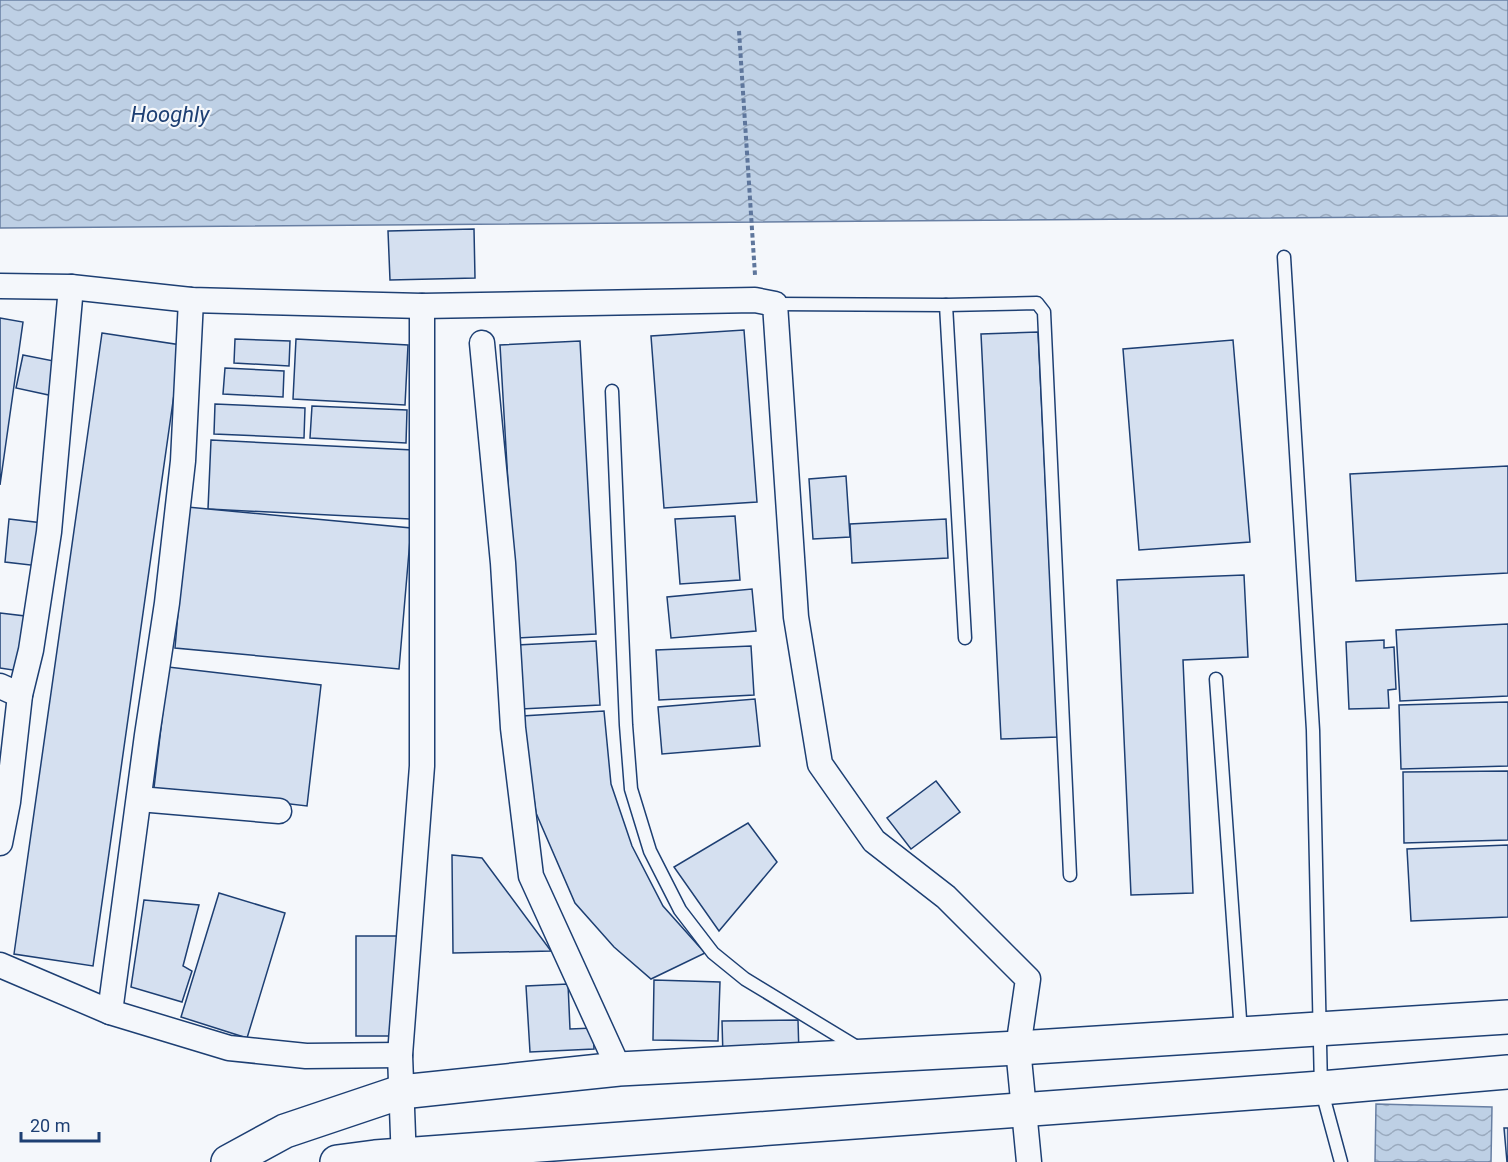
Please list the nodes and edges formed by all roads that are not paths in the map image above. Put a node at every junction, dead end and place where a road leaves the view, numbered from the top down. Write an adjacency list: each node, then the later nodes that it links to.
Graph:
1 (1284, 257): 20 (lane)
2 (0, 286): 3 (street)
3 (71, 287): 4 (street); 12 (street)
4 (191, 300): 7 (street); 13 (street)
5 (765, 302): 6 (lane); 7 (street); 22 (street)
6 (946, 305): 10 (lane); 16 (lane)
7 (422, 306): 23 (street)
8 (482, 343): 25 (street)
9 (612, 391): 24 (lane)
10 (965, 638)
11 (1216, 680): 21 (lane)
12 (10, 691): 15 (street)
13 (139, 799): 14 (street); 18 (street)
14 (279, 811)
15 (0, 843)
16 (1070, 875)
17 (0, 965): 18 (street)
18 (110, 1012): 23 (street)
19 (1508, 1017): 20 (main road)
20 (1319, 1029): 21 (main road); 27 (lane)
21 (1241, 1034): 22 (main road)
22 (1018, 1048): 24 (main road); 29 (street)
23 (400, 1055): 28 (street)
24 (871, 1056): 25 (main road)
25 (619, 1069): 28 (main road)
26 (1508, 1072): 27 (main road)
27 (1321, 1088): 29 (main road); 34 (lane)
28 (401, 1092): 30 (street); 31 (main road)
29 (1025, 1109): 30 (main road); 33 (street)
30 (403, 1158): 32 (main road)
31 (228, 1162)
32 (337, 1162)
33 (1029, 1162)
34 (1341, 1162)

